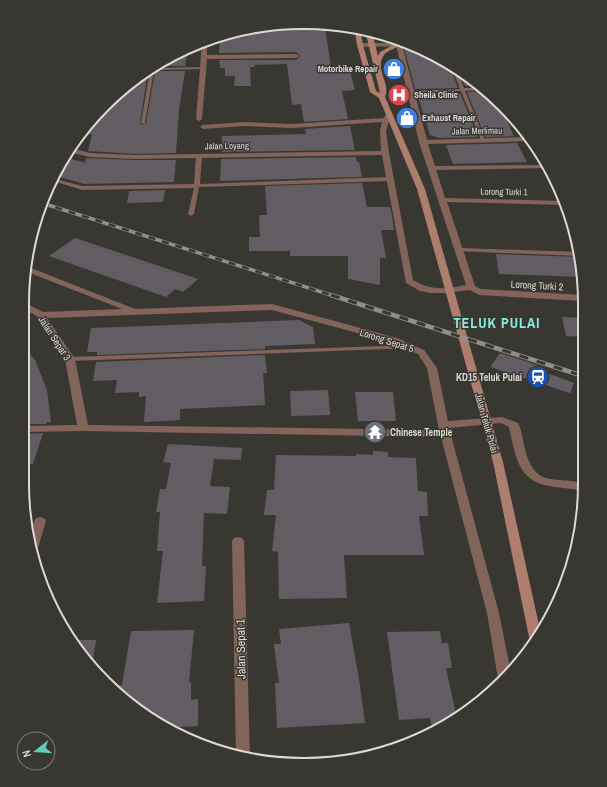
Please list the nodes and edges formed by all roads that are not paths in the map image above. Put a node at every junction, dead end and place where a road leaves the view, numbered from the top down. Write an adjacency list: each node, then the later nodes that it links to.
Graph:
1 (358, 34): 3 (main road, Jalan Teluk Pulai)
2 (370, 37): 4 (main road, Jalan Teluk Pulai)
3 (360, 43): 4 (street); 19 (main road, Jalan Teluk Pulai)
4 (371, 43): 5 (street); 11 (main road, Jalan Teluk Pulai)
5 (389, 43)
6 (395, 45): 11 (main road)
7 (400, 47): 18 (street)
8 (203, 48): 10 (street)
9 (296, 56): 10 (street)
10 (204, 57): 13 (street)
11 (378, 65): 19 (main road, Jalan Teluk Pulai)
12 (163, 68): 13 (lane)
13 (203, 68): 21 (street)
14 (150, 76): 23 (lane)
15 (457, 76): 17 (lane)
16 (475, 89): 17 (lane)
17 (463, 90): 18 (lane); 26 (lane)
18 (411, 92): 27 (street)
19 (382, 98): 20 (main road, Jalan Teluk Pulai)
20 (389, 112): 22 (street); 56 (main road, Jalan Teluk Pulai)
21 (199, 120)
22 (386, 120): 24 (street); 29 (street)
23 (143, 123)
24 (203, 127)
25 (523, 139): 26 (street, Jalan Merlimau)
26 (483, 140): 27 (street, Jalan Merlimau)
27 (423, 142): 32 (street)
28 (75, 151): 30 (street, Jalan Loyang)
29 (385, 154): 30 (street, Jalan Loyang); 33 (street)
30 (199, 156): 35 (lane)
31 (542, 167): 32 (lane)
32 (431, 168): 36 (street)
33 (390, 179): 35 (lane); 42 (street)
34 (58, 181): 35 (lane)
35 (197, 186): 38 (lane)
36 (442, 200): 37 (street, Lorong Turki 1); 39 (street)
37 (559, 203)
38 (191, 214)
39 (460, 250): 40 (lane); 42 (street)
40 (574, 254)
41 (31, 270): 45 (street)
42 (471, 287): 43 (street, Lorong Turki 2)
43 (578, 298)
44 (29, 309): 46 (street, Jalan Sepat 3)
45 (135, 311): 46 (street, Lorong Sepat 5); 47 (street, Lorong Sepat 5)
46 (41, 314): 48 (street, Jalan Sepat 3)
47 (412, 347): 48 (lane); 51 (street, Lorong Sepat 5)
48 (70, 359): 49 (street, Jalan Sepat 3)
49 (83, 428): 50 (street); 51 (street)
50 (29, 429)
51 (444, 429): 52 (street); 57 (street, Lorong Sepat 5)
52 (578, 486)
53 (40, 521): 54 (street)
54 (35, 539)
55 (238, 541): 58 (street, Jalan Sepat 1)
56 (533, 634)
57 (504, 671)
58 (243, 751)

